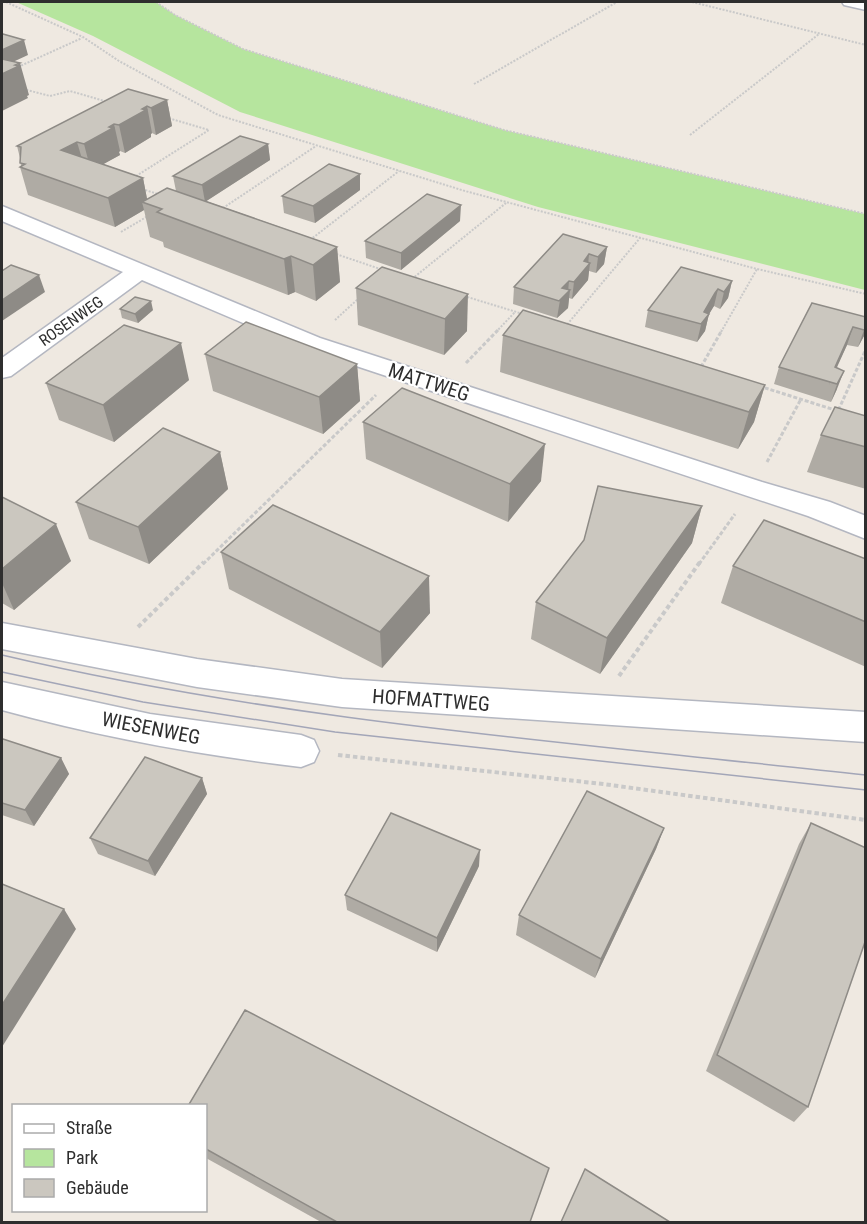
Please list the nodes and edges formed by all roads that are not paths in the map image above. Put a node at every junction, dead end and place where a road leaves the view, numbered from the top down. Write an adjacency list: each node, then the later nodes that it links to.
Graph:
1 (850, 2): 2 (street)
2 (866, 5)
3 (2, 213): 4 (street, MATTWEG)
4 (140, 272): 5 (street, ROSENWEG); 6 (street, MATTWEG)
5 (2, 370)
6 (866, 528)
7 (2, 636): 9 (street, HOFMATTWEG)
8 (2, 696): 10 (street, WIESENWEG)
9 (866, 727)
10 (302, 751)

